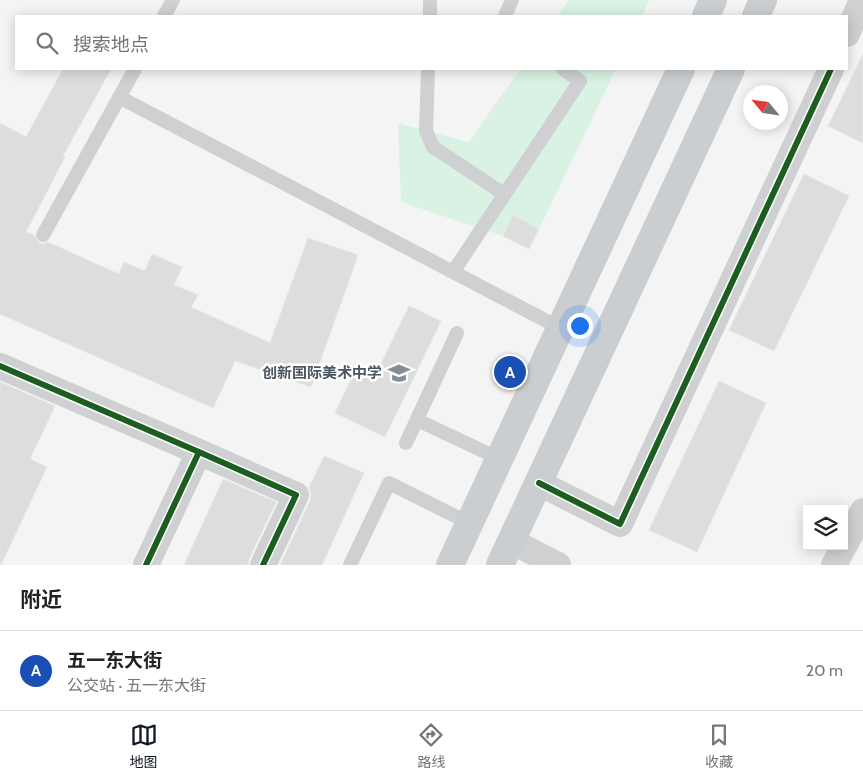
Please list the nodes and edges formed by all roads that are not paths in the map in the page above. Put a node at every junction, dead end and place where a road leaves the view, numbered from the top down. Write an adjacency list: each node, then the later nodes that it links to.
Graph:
1 (173, 0): 7 (lane)
2 (430, 0): 8 (lane)
3 (512, 0): 9 (lane)
4 (713, 0): 10 (main road)
5 (763, 0): 11 (main road)
6 (862, 0): 12 (street)
7 (165, 15)
8 (430, 15)
9 (505, 15)
10 (706, 15)
11 (756, 15)
12 (848, 32)
13 (134, 70): 19 (lane)
14 (428, 70): 20 (lane)
15 (564, 70): 20 (lane)
16 (681, 70): 23 (main road)
17 (731, 70): 30 (main road)
18 (831, 70): 30 (street)
19 (119, 97): 21 (lane); 22 (lane)
20 (504, 194): 22 (lane)
21 (43, 235)
22 (453, 272): 23 (lane)
23 (560, 328): 29 (main road)
24 (457, 332): 26 (lane)
25 (0, 366): 28 (street)
26 (417, 420): 27 (lane); 29 (lane)
27 (406, 443)
28 (199, 452): 34 (street); 35 (street)
29 (500, 458): 32 (main road)
30 (539, 483): 33 (main road)
31 (863, 511): 39 (street)
32 (469, 523): 36 (lane); 37 (main road)
33 (506, 553): 38 (street)
34 (146, 565)
35 (263, 565)
36 (350, 565)
37 (450, 565)
38 (558, 565)
39 (834, 565)

